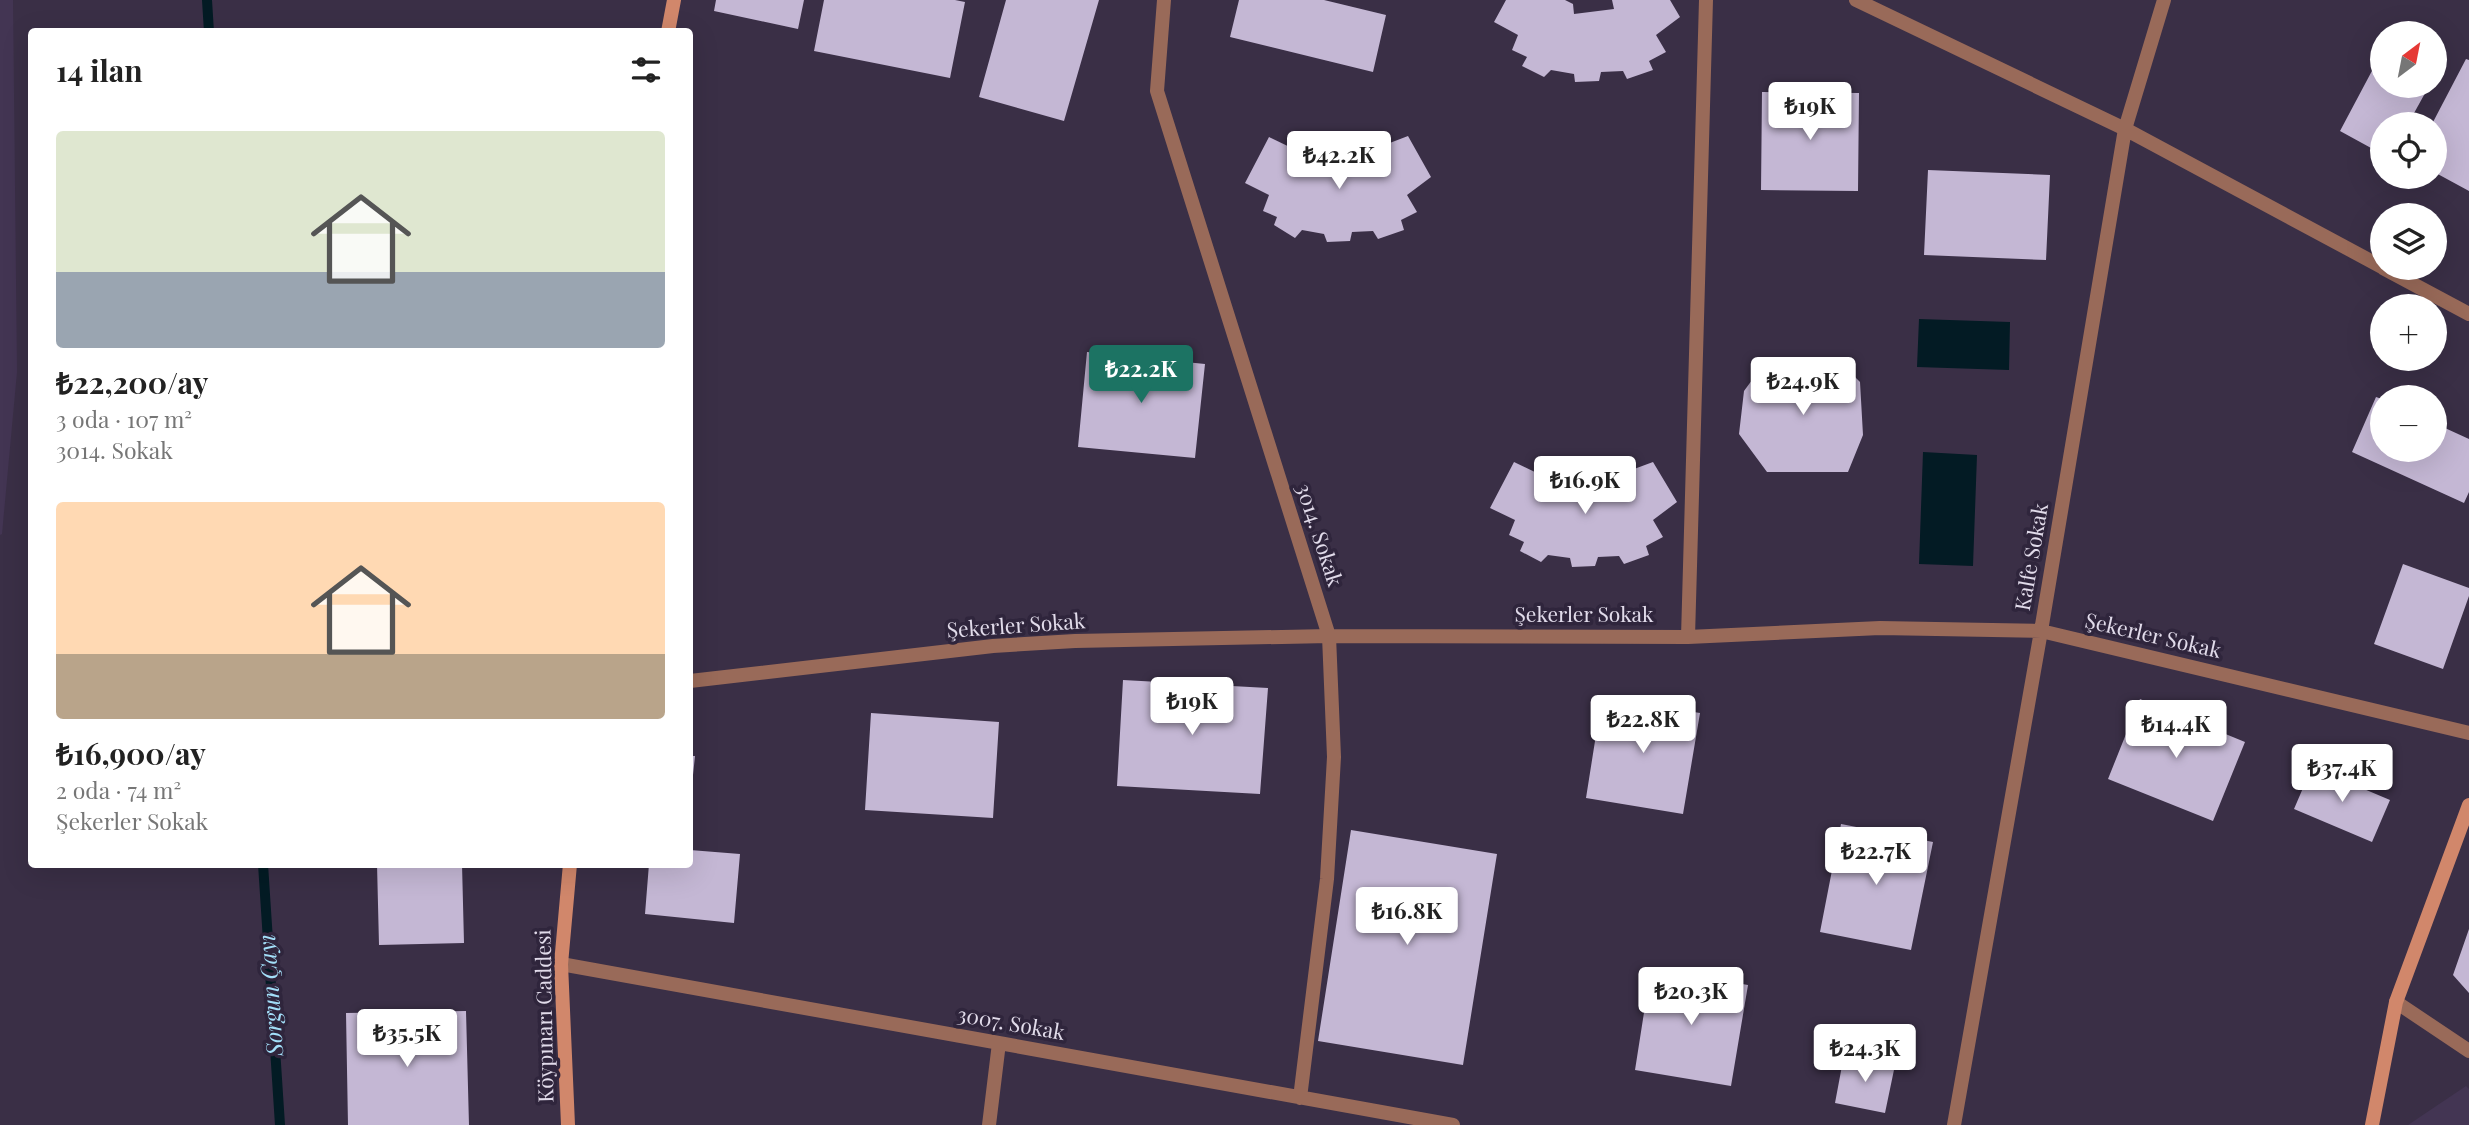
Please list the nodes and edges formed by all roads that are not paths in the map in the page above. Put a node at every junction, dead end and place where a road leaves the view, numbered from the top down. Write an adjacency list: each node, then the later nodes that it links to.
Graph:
1 (674, 0): 6 (street)
2 (1164, 0): 12 (street, 3014. Sokak)
3 (1706, 0): 13 (street)
4 (1856, 0): 7 (street)
5 (2164, 0): 7 (street, Kalfe Sokak)
6 (669, 28)
7 (2125, 129): 8 (street); 11 (street, Kalfe Sokak)
8 (2370, 261)
9 (2406, 280): 10 (street)
10 (2469, 314)
11 (2041, 631): 13 (street, Şekerler Sokak); 15 (street, Şekerler Sokak); 26 (street, Kalfe Sokak)
12 (1329, 636): 13 (street, Şekerler Sokak); 14 (street, Şekerler Sokak); 22 (street, 3014. Sokak)
13 (1688, 636)
14 (693, 681)
15 (2469, 733)
16 (2469, 805): 19 (street)
17 (570, 868): 18 (street, Köypınarı Caddesi)
18 (561, 964): 20 (street, 3007. Sokak); 23 (street, Köypınarı Caddesi)
19 (2396, 1002): 21 (street); 27 (street)
20 (999, 1043): 22 (street, 3007. Sokak); 24 (street)
21 (2469, 1051)
22 (1300, 1098): 25 (street, 3007. Sokak)
23 (568, 1125)
24 (989, 1125)
25 (1453, 1125)
26 (1954, 1125)
27 (2372, 1125)

